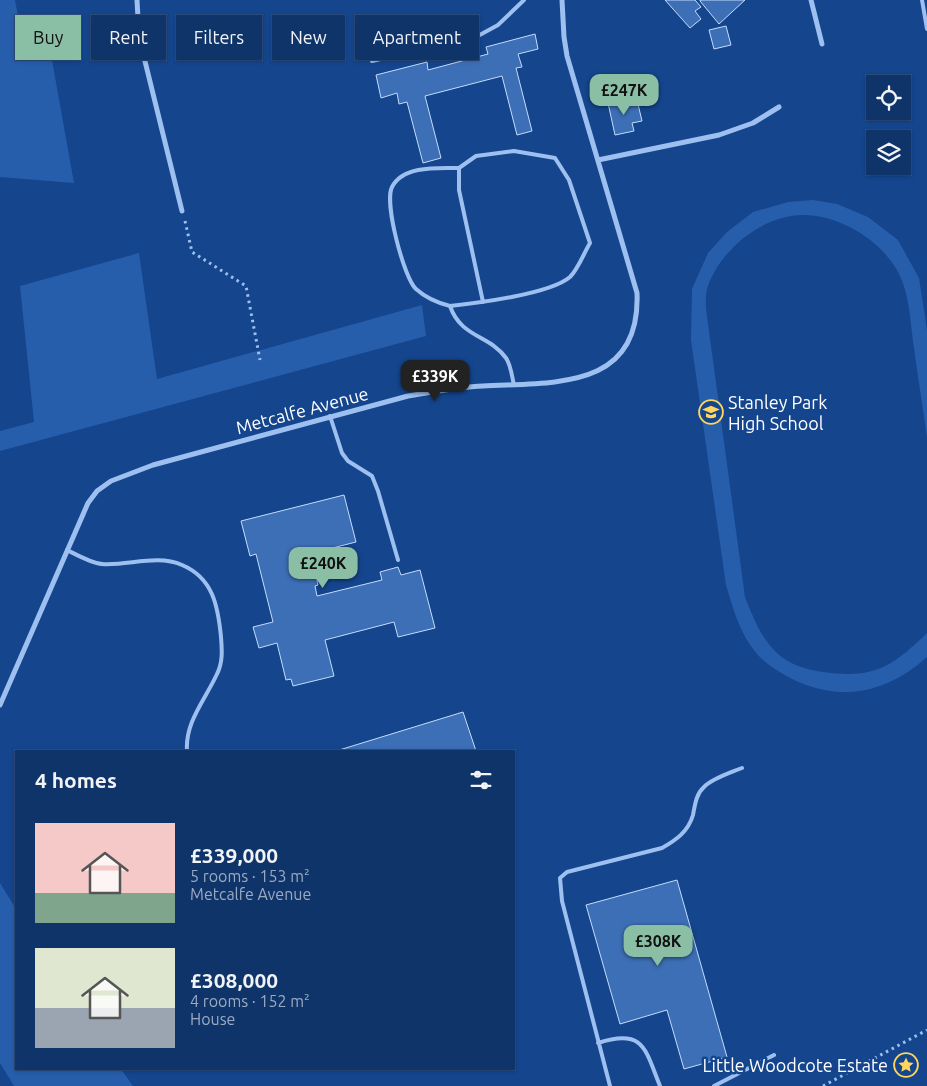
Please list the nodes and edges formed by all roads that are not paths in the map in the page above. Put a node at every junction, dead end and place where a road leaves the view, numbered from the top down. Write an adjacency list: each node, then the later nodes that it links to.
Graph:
1 (137, 0): 12 (street)
2 (524, 0): 8 (lane)
3 (562, 0): 10 (street, Metcalfe Avenue)
4 (811, 0): 7 (street)
5 (922, 0): 6 (lane)
6 (927, 29)
7 (822, 44)
8 (372, 61)
9 (779, 107): 10 (street)
10 (598, 160): 15 (street, Metcalfe Avenue)
11 (459, 168): 13 (lane); 13 (lane); 14 (lane)
12 (182, 211)
13 (483, 302): 14 (lane)
14 (450, 306): 15 (lane)
15 (514, 385): 16 (street, Metcalfe Avenue)
16 (330, 416): 17 (street, Metcalfe Avenue); 18 (lane)
17 (66, 550): 19 (street, Metcalfe Avenue); 20 (lane)
18 (398, 560)
19 (0, 705)
20 (187, 750)
21 (742, 768): 22 (lane)
22 (598, 1043): 24 (lane); 25 (lane)
23 (774, 1055): 26 (lane)
24 (610, 1086)
25 (660, 1086)
26 (714, 1086)

